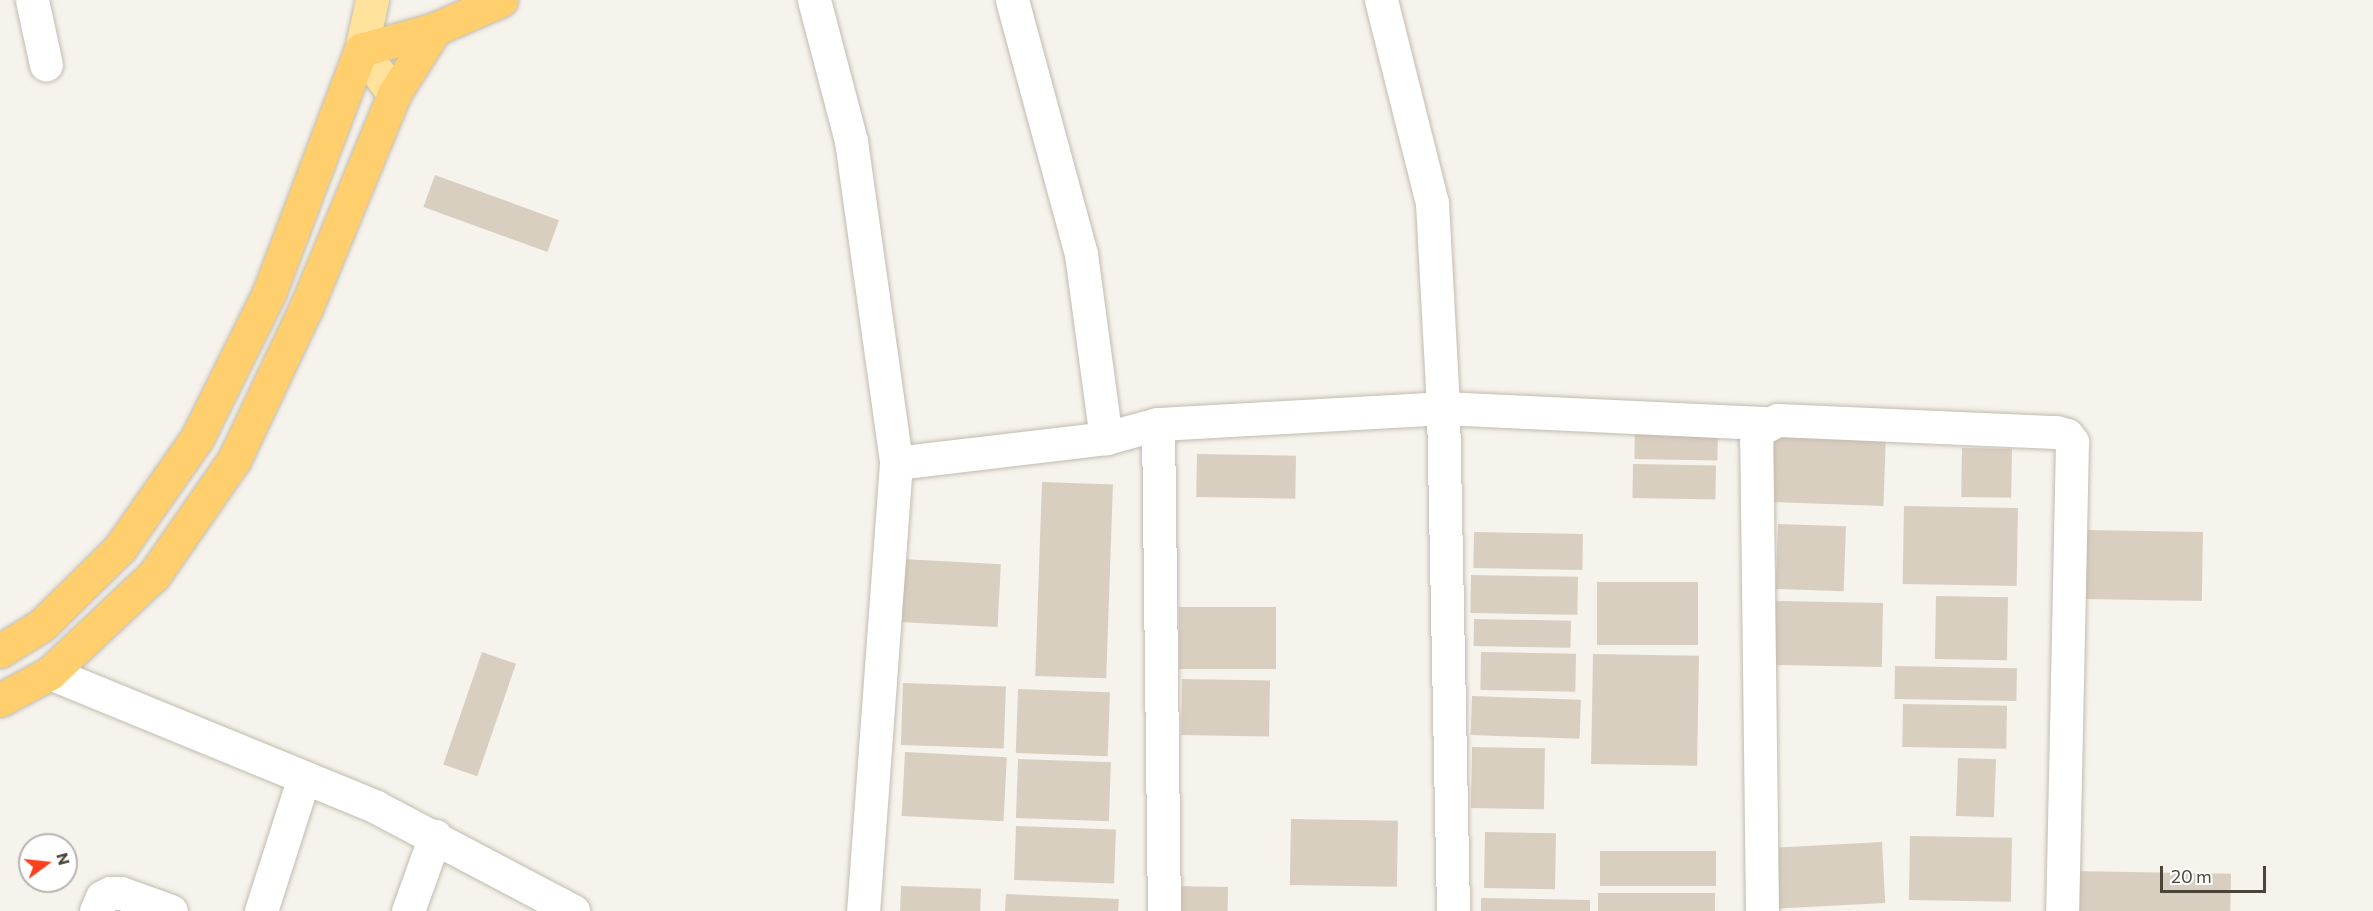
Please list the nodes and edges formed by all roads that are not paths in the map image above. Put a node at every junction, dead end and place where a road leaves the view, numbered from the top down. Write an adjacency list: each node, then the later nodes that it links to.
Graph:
1 (32, 0): 9 (street)
2 (372, 0): 8 (main road)
3 (501, 0): 7 (highway)
4 (814, 0): 15 (street)
5 (1012, 0): 14 (street)
6 (1380, 0): 11 (street)
7 (435, 29): 8 (highway); 10 (highway)
8 (361, 50): 10 (main road); 16 (highway)
9 (46, 65)
10 (394, 94): 17 (highway)
11 (1443, 408): 12 (street); 13 (street); 28 (street)
12 (1767, 423): 29 (street); 30 (street)
13 (1158, 424): 14 (street); 27 (street)
14 (1106, 438): 15 (street)
15 (896, 463): 26 (street)
16 (0, 651)
17 (50, 673): 18 (highway); 19 (street)
18 (0, 700)
19 (303, 780): 20 (street); 24 (street)
20 (435, 836): 21 (street); 25 (street)
21 (570, 910)
22 (96, 911): 23 (street)
23 (171, 911)
24 (261, 911)
25 (408, 911)
26 (863, 911)
27 (1164, 911)
28 (1453, 911)
29 (1762, 911)
30 (2062, 911)

